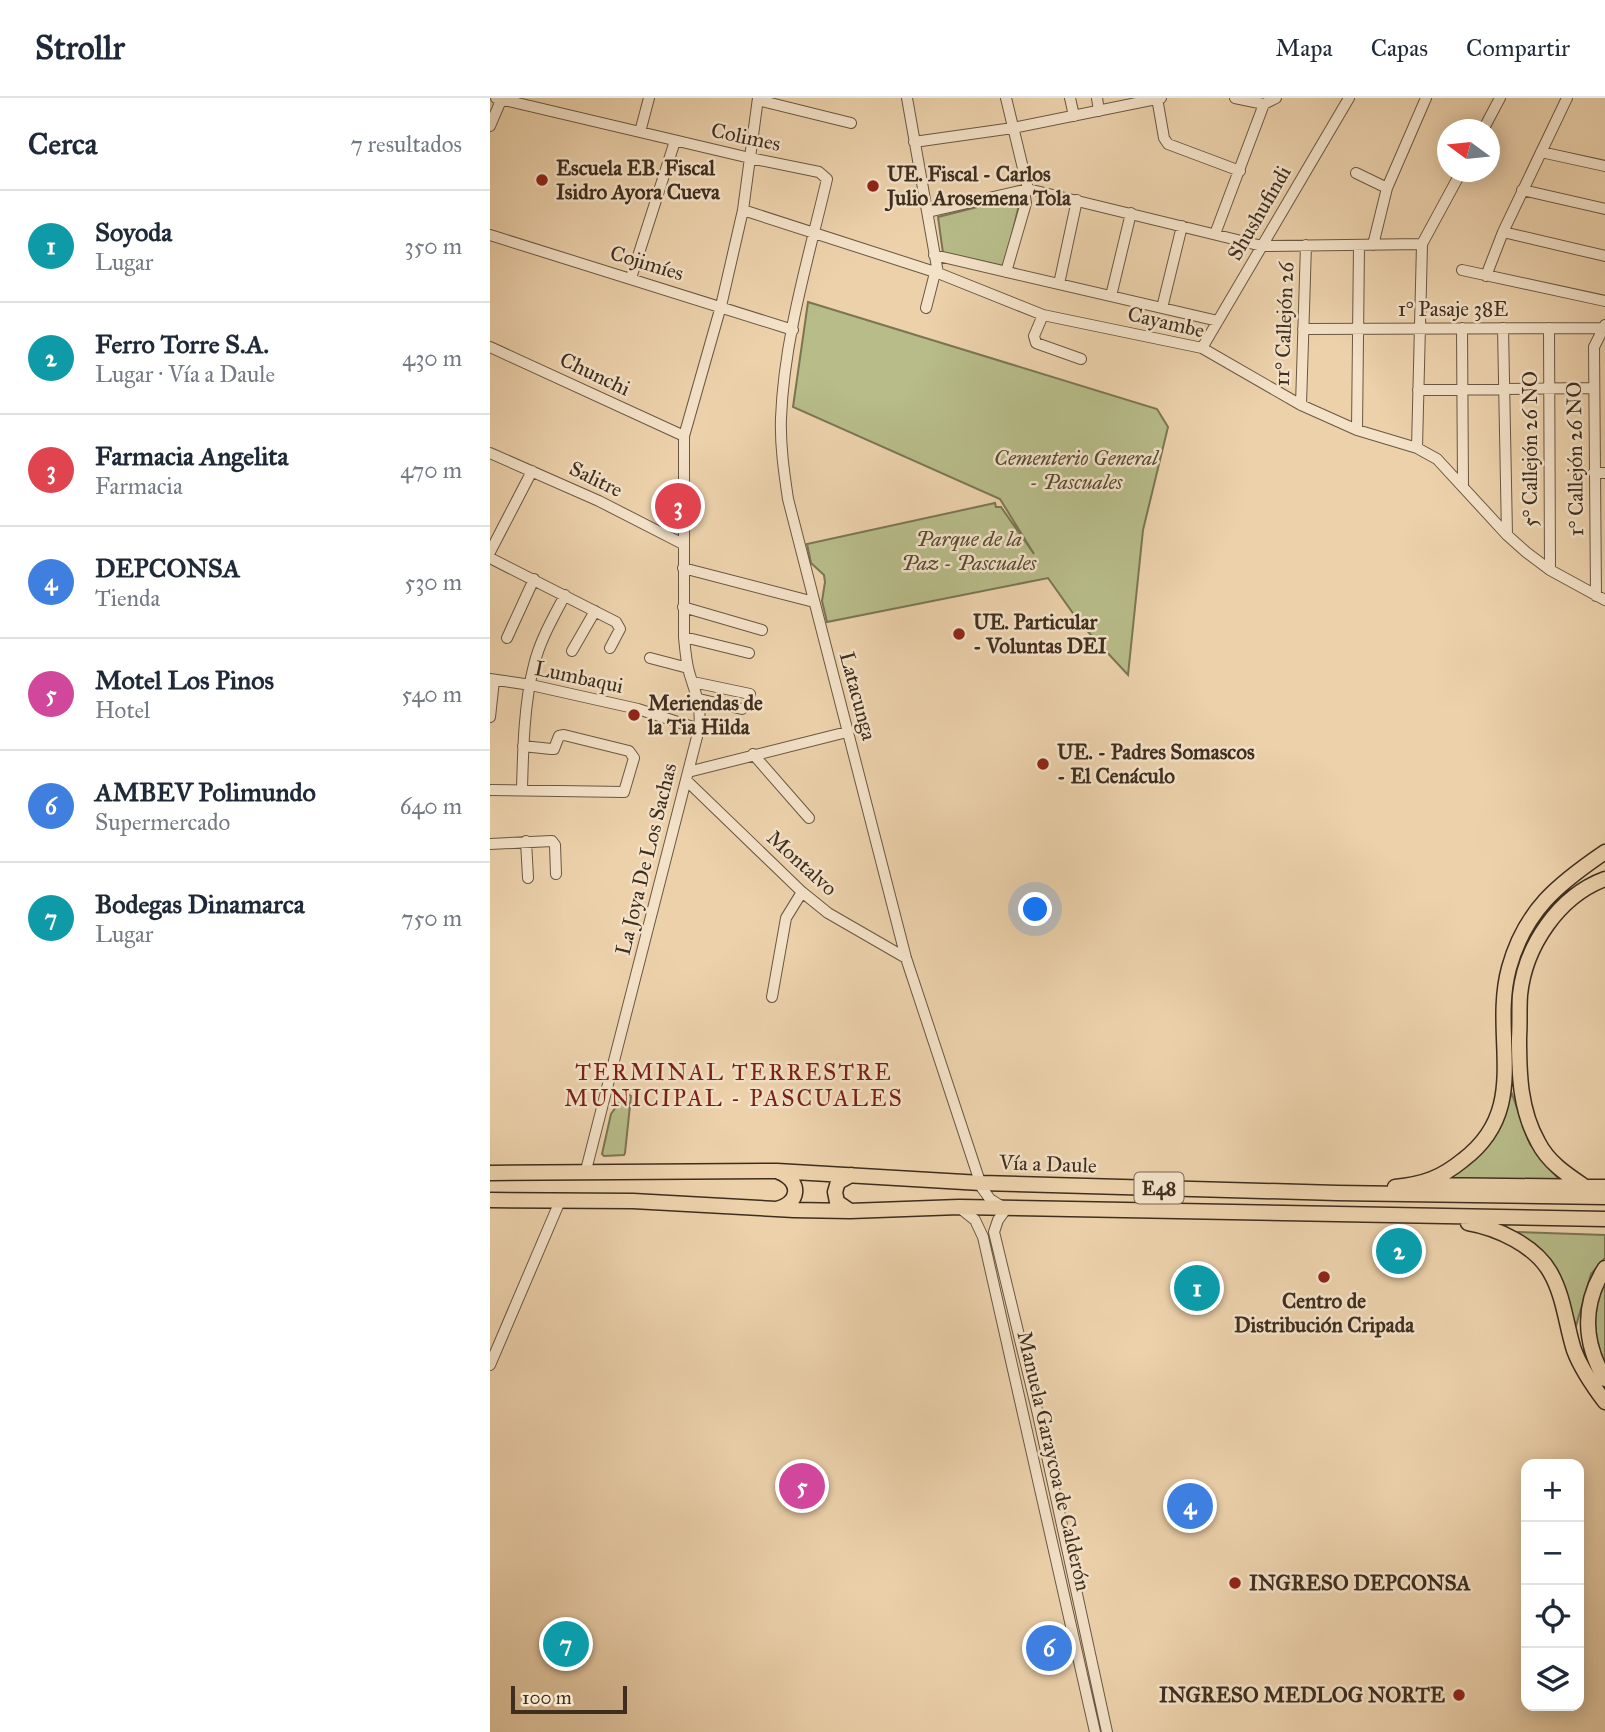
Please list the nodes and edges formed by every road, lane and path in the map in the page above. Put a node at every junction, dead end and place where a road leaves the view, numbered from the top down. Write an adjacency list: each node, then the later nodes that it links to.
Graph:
1 (649, 98): 22 (street)
2 (907, 98): 24 (street)
3 (1006, 98): 21 (street)
4 (1070, 98): 17 (street)
5 (1097, 98): 16 (street)
6 (1158, 98): 16 (street); 28 (street)
7 (1235, 98): 15 (street)
8 (1276, 98): 15 (street)
9 (1349, 98): 49 (street, Shushufindi)
10 (1426, 98): 32 (street)
11 (1500, 98): 18 (street)
12 (1567, 98): 25 (street)
13 (500, 99): 20 (street); 22 (street, Colimes)
14 (758, 99): 19 (street); 26 (street, La Joya De Los Sachas)
15 (1264, 104): 28 (street)
16 (1099, 111): 17 (street)
17 (1074, 116): 21 (street)
18 (1489, 119)
19 (851, 123)
20 (490, 126)
21 (1013, 128): 24 (street); 33 (street)
22 (640, 132): 23 (street, Colimes)
23 (675, 141): 26 (street, Colimes); 56 (street)
24 (914, 142): 38 (street)
25 (1541, 152): 27 (street); 34 (street)
26 (750, 158): 30 (street, Colimes); 36 (street, La Joya De Los Sachas)
27 (1605, 166)
28 (1240, 171): 43 (street)
29 (1356, 173): 32 (street)
30 (823, 174): 42 (street, Latacunga)
31 (1456, 182): 45 (street)
32 (1387, 188): 48 (street)
33 (1026, 190): 35 (street); 38 (street); 53 (street)
34 (1522, 190): 37 (street); 41 (street)
35 (1077, 200): 39 (street); 57 (street)
36 (743, 209): 42 (street, Cayambe); 60 (street, La Joya De Los Sachas)
37 (1605, 209)
38 (928, 212): 50 (street)
39 (1131, 213): 40 (street); 58 (street)
40 (1182, 226): 43 (street); 62 (street)
41 (1503, 232): 51 (street); 55 (street)
42 (814, 234): 54 (street, Cayambe); 72 (street, Latacunga)
43 (1215, 234): 49 (street)
44 (490, 235): 56 (street, Cojimíes)
45 (1422, 244): 48 (street); 71 (street)
46 (1306, 245): 47 (street); 49 (street); 69 (street, 11° Callejón 26)
47 (1359, 245): 48 (street); 70 (street)
48 (1373, 245)
49 (1262, 246): 64 (street, Shushufindi)
50 (934, 255): 53 (street); 54 (street)
51 (1605, 256)
52 (1462, 270): 55 (street)
53 (1006, 272): 57 (street)
54 (937, 273): 61 (street); 63 (street, Cayambe)
55 (1486, 276): 59 (street)
56 (631, 278): 60 (street, Cojimíes)
57 (1059, 284): 58 (street)
58 (1111, 296): 62 (street)
59 (1605, 301)
60 (721, 306): 72 (street, Cojimíes); 83 (street, La Joya De Los Sachas)
61 (926, 308)
62 (1163, 308): 64 (street)
63 (1043, 315): 74 (street, Cayambe); 75 (street)
64 (1218, 321): 74 (street, Shushufindi)
65 (1604, 327): 68 (street, 1° Pasaje 38E); 77 (street, 1° Callejón 26 NO)
66 (1462, 328): 67 (street, 1° Pasaje 38E); 71 (street, 1° Pasaje 38E); 80 (street)
67 (1503, 328): 68 (street, 1° Pasaje 38E); 78 (street, 5° Callejón 26 NO)
68 (1549, 328): 76 (street, 5° Callejón 26 NO)
69 (1303, 329): 70 (street, 1° Pasaje 38E); 81 (street, 11° Callejón 26)
70 (1358, 329): 71 (street, 1° Pasaje 38E); 82 (street)
71 (1420, 329): 79 (street)
72 (793, 330): 99 (street, Latacunga)
73 (490, 347): 83 (street, Chunchi)
74 (1202, 348): 81 (street, Cayambe)
75 (1082, 359)
76 (1549, 388): 77 (street); 78 (street); 95 (street, 5° Callejón 26 NO)
77 (1593, 388): 87 (street, 1° Callejón 26 NO)
78 (1504, 389): 80 (street); 89 (street, 5° Callejón 26 NO)
79 (1418, 390): 80 (street); 84 (street)
80 (1461, 390): 88 (street)
81 (1301, 405): 82 (street, Cayambe)
82 (1357, 430): 84 (street, Cayambe)
83 (684, 436): 91 (street, La Joya De Los Sachas)
84 (1417, 448): 88 (street, Cayambe)
85 (490, 453): 86 (street, Salitre)
86 (533, 471): 91 (street, Salitre); 92 (street)
87 (1600, 473): 90 (street, 1° Callejón 26 NO)
88 (1463, 486): 89 (street, Cayambe)
89 (1507, 536): 95 (street, Cayambe)
90 (1600, 538): 98 (street, 1° Callejón 26 NO)
91 (683, 544): 94 (street, La Joya De Los Sachas)
92 (490, 552)
93 (490, 558): 96 (street)
94 (683, 568): 99 (street); 100 (street, La Joya De Los Sachas)
95 (1550, 570): 98 (street, Cayambe)
96 (534, 579): 97 (street); 104 (street)
97 (565, 595): 101 (street); 112 (street)
98 (1600, 598)
99 (814, 602): 118 (street, Latacunga)
100 (683, 607): 102 (street); 103 (street, La Joya De Los Sachas)
101 (595, 611): 105 (street); 106 (street)
102 (762, 630)
103 (684, 637): 107 (street); 109 (street, La Joya De Los Sachas)
104 (507, 638)
105 (610, 649)
106 (572, 651)
107 (749, 653)
108 (650, 658): 109 (street)
109 (688, 668): 111 (street, La Joya De Los Sachas)
110 (492, 679): 112 (street, Lumbaqui); 116 (street)
111 (693, 682): 113 (street); 114 (street, La Joya De Los Sachas)
112 (531, 685): 117 (street, Lumbaqui); 119 (street)
113 (750, 694)
114 (699, 699): 115 (street); 117 (street, La Joya De Los Sachas)
115 (743, 709)
116 (490, 717)
117 (699, 729): 121 (street, La Joya De Los Sachas)
118 (847, 732): 120 (street); 132 (street, Latacunga)
119 (523, 746): 122 (street); 122 (street)
120 (753, 754): 121 (street); 124 (street)
121 (687, 776): 131 (street, Montalvo); 136 (street, La Joya De Los Sachas)
122 (522, 789): 123 (street)
123 (490, 790)
124 (809, 818)
125 (526, 841): 126 (street); 128 (street); 129 (street)
126 (490, 844)
127 (1605, 852): 139 (highway)
128 (556, 874)
129 (528, 878)
130 (1605, 879): 140 (highway)
131 (802, 892): 132 (street, Montalvo); 133 (street)
132 (906, 958): 138 (street, Latacunga)
133 (772, 997)
134 (777, 1171): 136 (highway, Vía a Daule / E48); 137 (highway, Vía a Daule / E48); 148 (highway)
135 (490, 1174): 136 (highway, Vía a Daule / E48)
136 (585, 1174)
137 (852, 1175): 138 (highway, Vía a Daule / E48); 150 (highway)
138 (981, 1183): 142 (highway, Vía a Daule / E48); 149 (street, Latacunga)
139 (1412, 1185): 140 (highway); 142 (highway)
140 (1584, 1186): 141 (highway); 143 (highway)
141 (1605, 1187)
142 (1338, 1193): 143 (highway, Vía a Daule / E48)
143 (1559, 1197): 144 (highway, Vía a Daule / E48)
144 (1605, 1198)
145 (490, 1199): 146 (highway, E48)
146 (559, 1201): 148 (highway, E48); 156 (street)
147 (959, 1207): 149 (highway, E48); 150 (highway, E48); 160 (street, Manuela Garaycoa de Calderón)
148 (771, 1209): 150 (highway, E48)
149 (1006, 1209): 151 (highway, E48); 159 (street, Manuela Garaycoa de Calderón)
150 (850, 1211)
151 (1436, 1217): 152 (highway, E48); 158 (highway)
152 (1535, 1219): 153 (highway, E48); 154 (highway)
153 (1605, 1219)
154 (1605, 1226)
155 (1605, 1268): 157 (highway)
156 (490, 1365)
157 (1605, 1379)
158 (1605, 1402)
159 (1037, 1410): 160 (street); 162 (street, Manuela Garaycoa de Calderón)
160 (1023, 1413): 161 (street, Manuela Garaycoa de Calderón)
161 (1095, 1732)
162 (1107, 1732)

